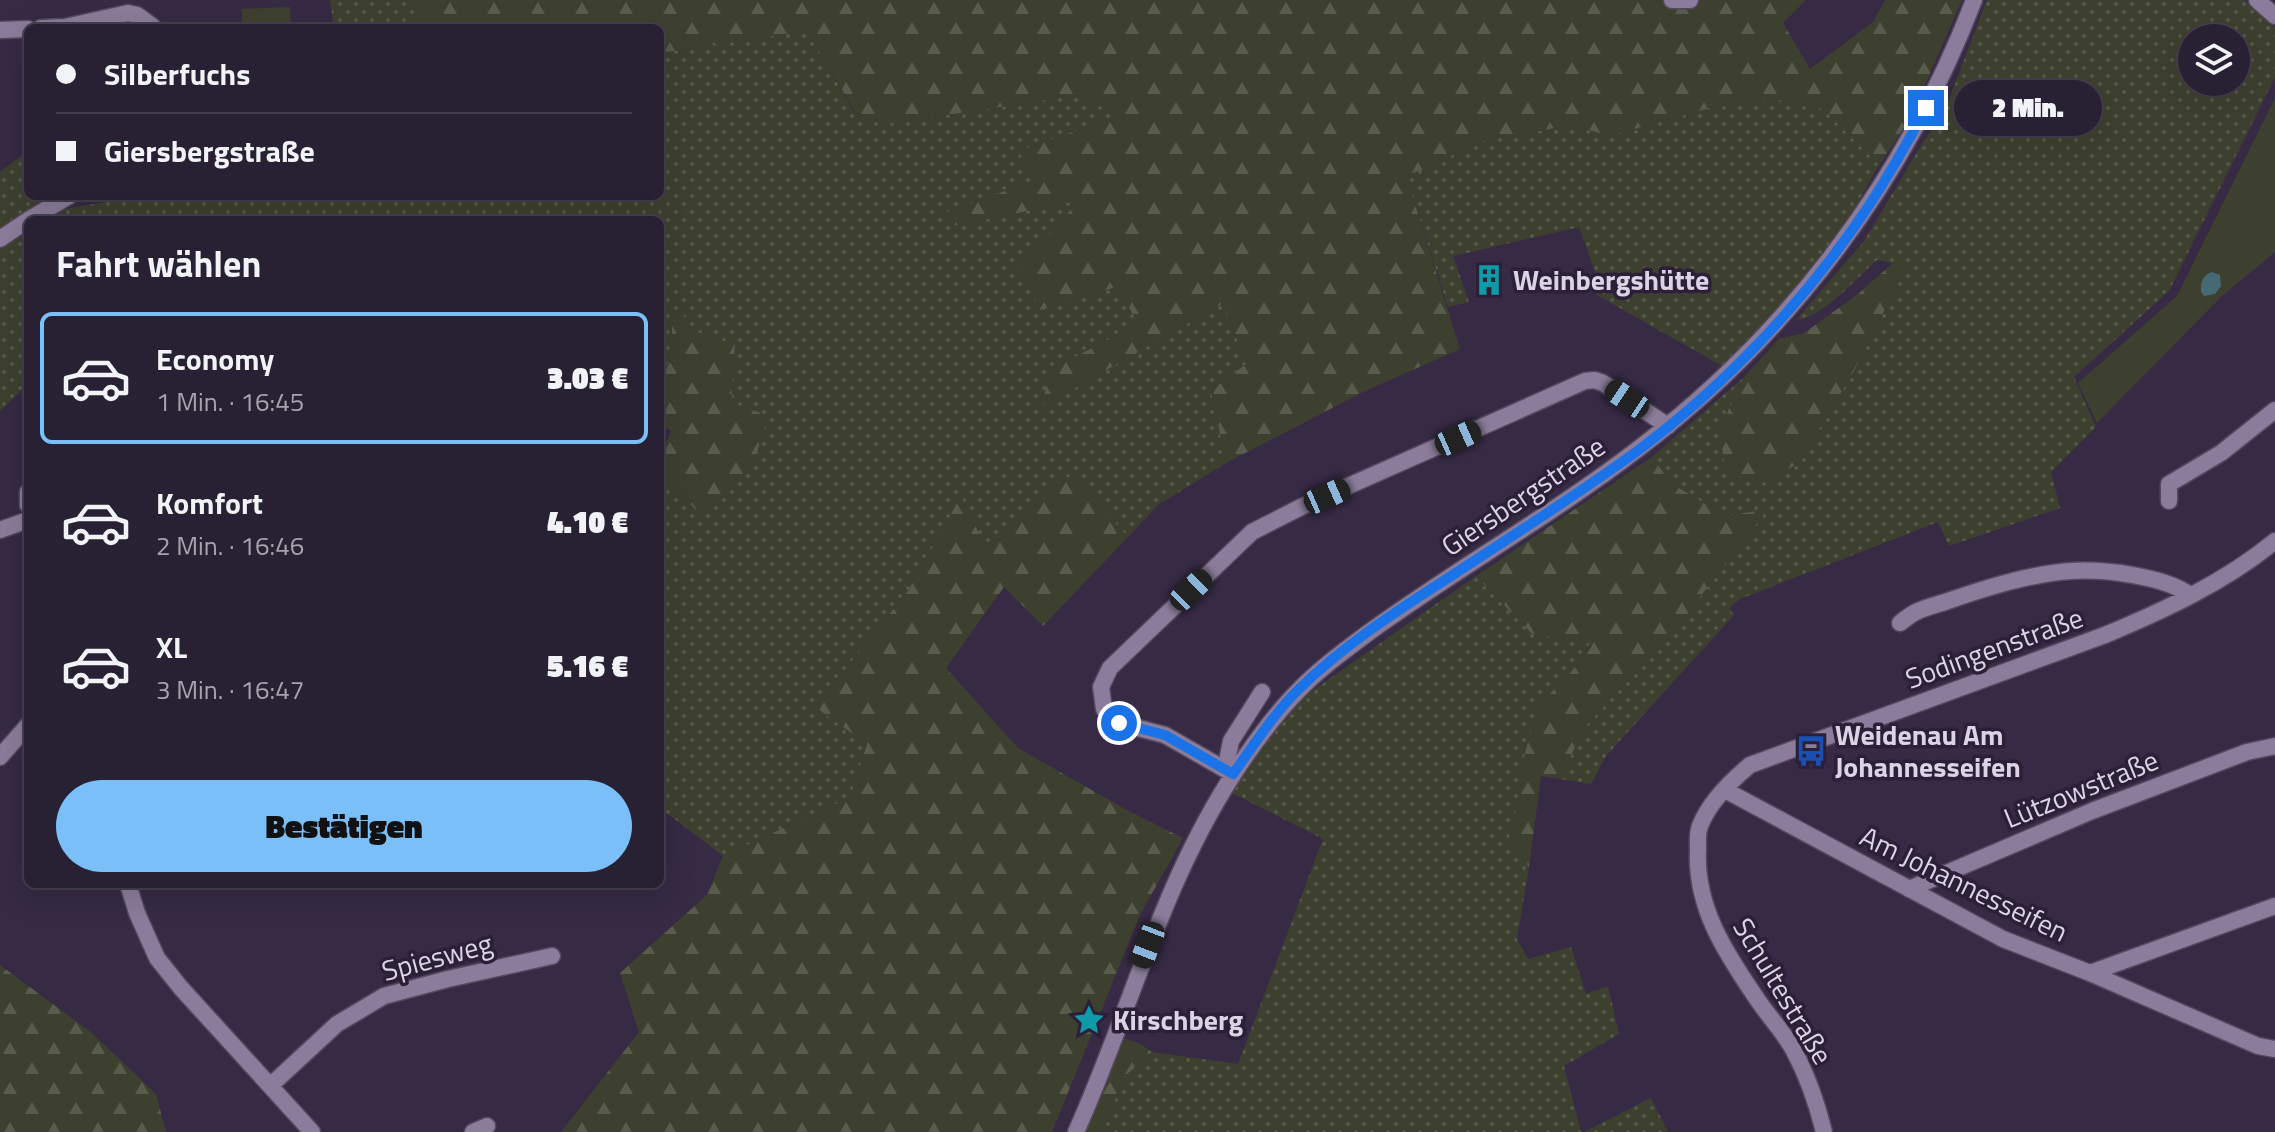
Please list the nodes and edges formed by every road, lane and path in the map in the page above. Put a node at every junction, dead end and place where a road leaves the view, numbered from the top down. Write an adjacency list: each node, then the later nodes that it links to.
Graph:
1 (1672, 0): 2 (street)
2 (1690, 0)
3 (1974, 0): 15 (street, Giersbergstraße)
4 (2257, 0): 5 (street)
5 (2275, 16)
6 (78, 24): 7 (street)
7 (149, 24)
8 (24, 29): 9 (street)
9 (0, 30)
10 (62, 200): 11 (street)
11 (35, 216)
12 (24, 223): 13 (street)
13 (0, 239)
14 (2275, 410): 16 (street)
15 (1668, 426): 26 (street, Giersbergstraße); 26 (street)
16 (2169, 501)
17 (24, 521): 18 (street)
18 (0, 530)
19 (2275, 541): 20 (street, Sodingenstraße)
20 (2190, 595): 21 (street); 27 (street, Sodingenstraße)
21 (1900, 623)
22 (1262, 692): 26 (street, Giersbergstraße)
23 (24, 730): 25 (street)
24 (2275, 746): 29 (street, Lützowstraße)
25 (0, 757)
26 (1233, 774): 36 (street, Giersbergstraße)
27 (1725, 790): 29 (street, Am Johannesseifen); 37 (street, Schultestraße)
28 (129, 888): 34 (street)
29 (1909, 889): 32 (street, Am Johannesseifen)
30 (2275, 906): 32 (street)
31 (552, 956): 34 (street, Spiesweg)
32 (2090, 973): 33 (street, Am Johannesseifen)
33 (2275, 1049)
34 (270, 1086): 35 (street)
35 (312, 1132)
36 (1076, 1132)
37 (1824, 1132)

